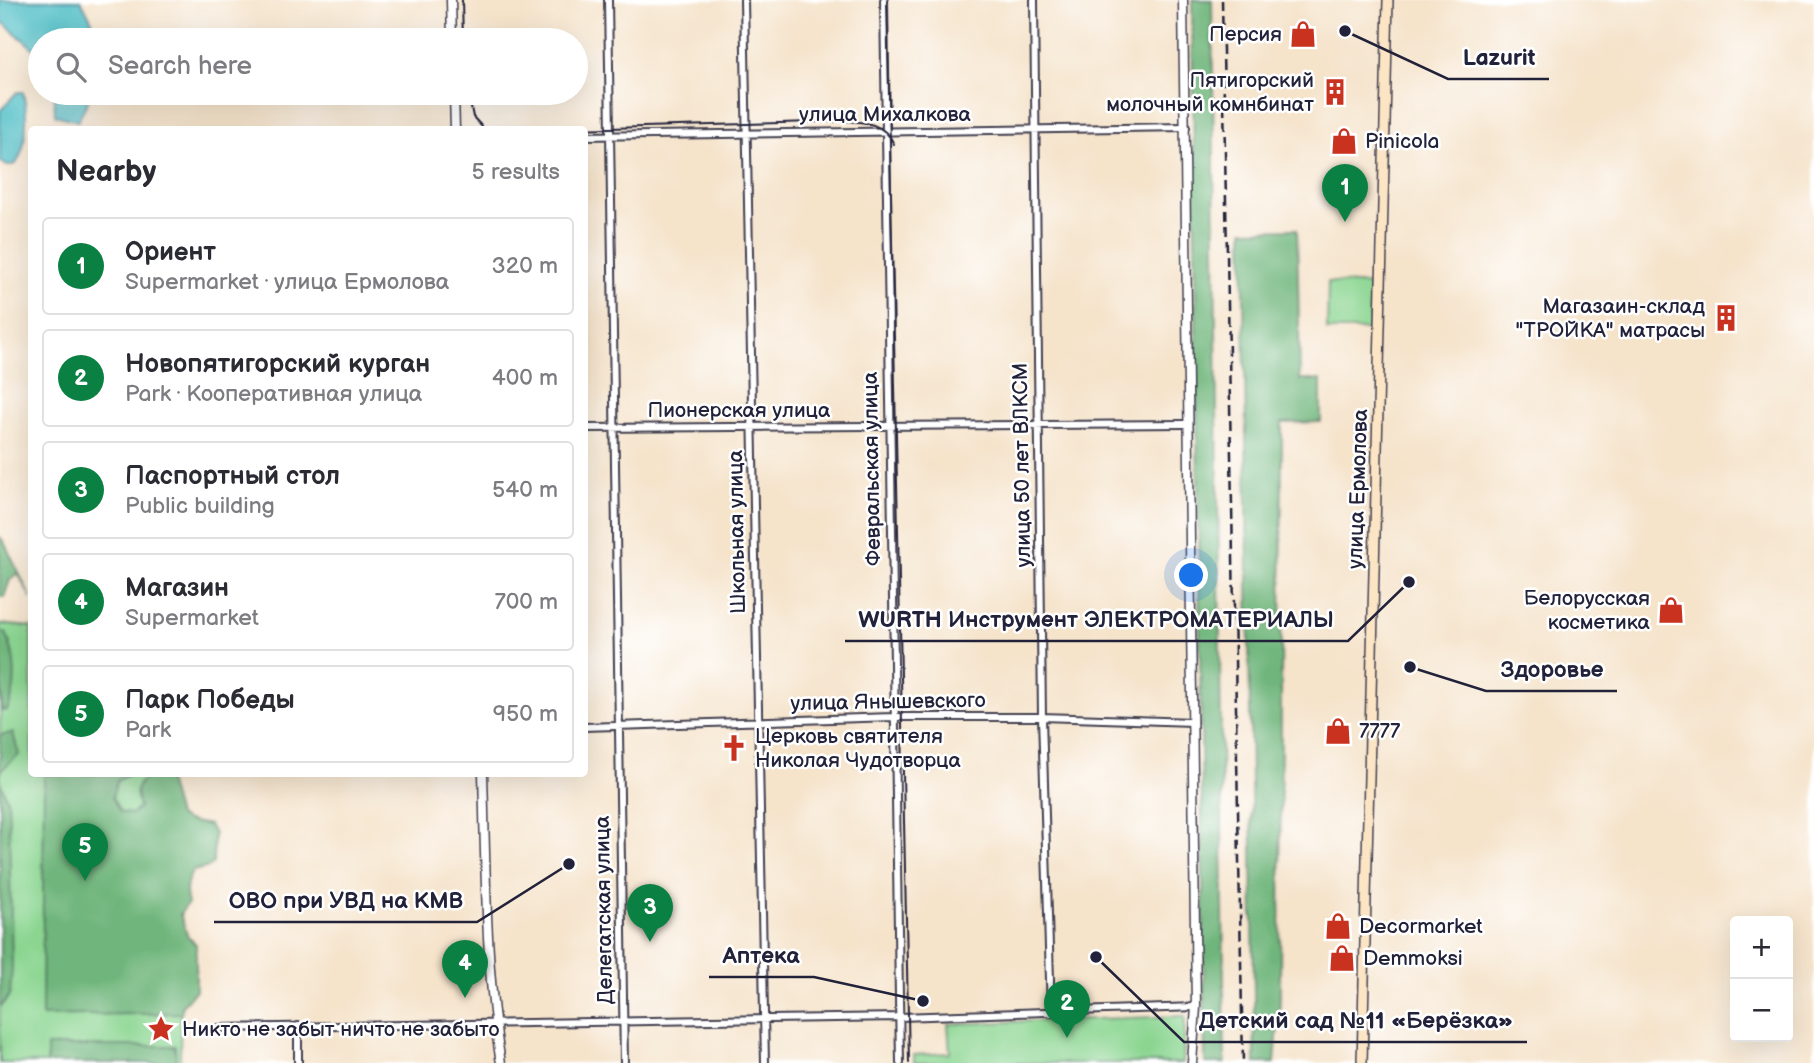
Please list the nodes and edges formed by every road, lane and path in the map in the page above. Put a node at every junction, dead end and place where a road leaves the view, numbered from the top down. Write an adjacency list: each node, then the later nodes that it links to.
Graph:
1 (451, 0): 8 (street)
2 (608, 0): 16 (street, Делегатская улица)
3 (744, 0): 14 (street, Школьная улица)
4 (884, 0): 12 (street, Февральская улица)
5 (1034, 0): 13 (street, улица 50 лет ВЛКСМ)
6 (1183, 0): 11 (street)
7 (1388, 0): 44 (main road, улица Ермолова)
8 (452, 28)
9 (454, 105): 10 (street)
10 (455, 126)
11 (1186, 127): 13 (street, улица Михалкова); 17 (street)
12 (884, 131): 13 (street, улица Михалкова); 14 (street, улица Михалкова); 21 (street, Февральская улица)
13 (1034, 131): 18 (street, улица 50 лет ВЛКСМ)
14 (748, 132): 16 (street, улица Михалкова); 20 (street, Школьная улица)
15 (588, 135): 16 (street, улица Михалкова)
16 (612, 135): 19 (street, Делегатская улица)
17 (1187, 424): 18 (street, Пионерская улица); 26 (street)
18 (1040, 426): 21 (street, Пионерская улица); 24 (street, улица 50 лет ВЛКСМ)
19 (615, 427): 20 (street, Пионерская улица); 22 (street, Пионерская улица); 27 (street, Делегатская улица)
20 (753, 427): 21 (street, Пионерская улица); 25 (street, Школьная улица)
21 (889, 427): 23 (street, Февральская улица)
22 (588, 428)
23 (893, 717): 24 (street, улица Янышевского); 25 (street, улица Янышевского); 32 (street, Февральская улица)
24 (1042, 717): 26 (street, улица Янышевского); 31 (street, улица 50 лет ВЛКСМ)
25 (759, 722): 27 (street, улица Янышевского); 33 (street, Школьная улица)
26 (1193, 722): 30 (street)
27 (618, 726): 28 (street, улица Янышевского); 34 (street, Делегатская улица)
28 (588, 727)
29 (483, 777): 35 (street)
30 (1196, 1007): 31 (street); 43 (street)
31 (1051, 1013): 32 (street)
32 (900, 1017): 33 (street); 42 (street, Февральская улица)
33 (764, 1018): 34 (street); 41 (street, Школьная улица)
34 (623, 1020): 35 (street); 40 (street, Делегатская улица)
35 (494, 1023): 36 (street); 39 (street)
36 (298, 1026): 37 (street); 38 (street)
37 (219, 1028)
38 (298, 1063)
39 (501, 1063)
40 (624, 1063)
41 (765, 1063)
42 (901, 1063)
43 (1192, 1063)
44 (1362, 1063)

